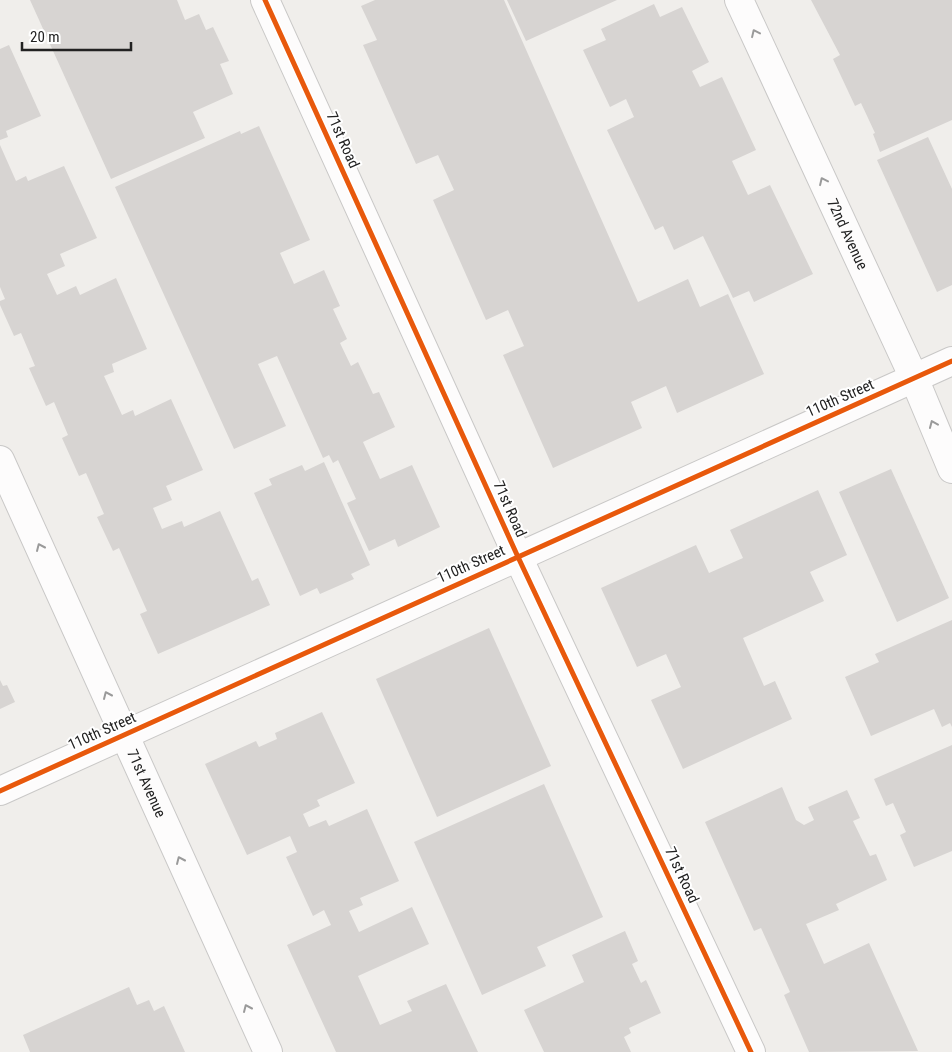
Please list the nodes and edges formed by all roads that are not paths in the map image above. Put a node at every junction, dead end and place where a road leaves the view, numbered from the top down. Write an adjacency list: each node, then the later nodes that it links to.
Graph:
1 (266, 0): 7 (street, 71st Road)
2 (739, 0): 4 (street, 72nd Avenue, one-way to 2)
3 (952, 361): 4 (street, 110th Street)
4 (914, 378): 6 (street, 72nd Avenue, one-way to 4); 7 (street, 110th Street)
5 (0, 460): 8 (street, 71st Avenue, one-way to 5)
6 (952, 469)
7 (518, 556): 8 (street, 110th Street); 11 (street, 71st Road)
8 (124, 734): 9 (street, 110th Street); 10 (street, 71st Avenue, one-way to 8)
9 (0, 791)
10 (268, 1052)
11 (751, 1052)

